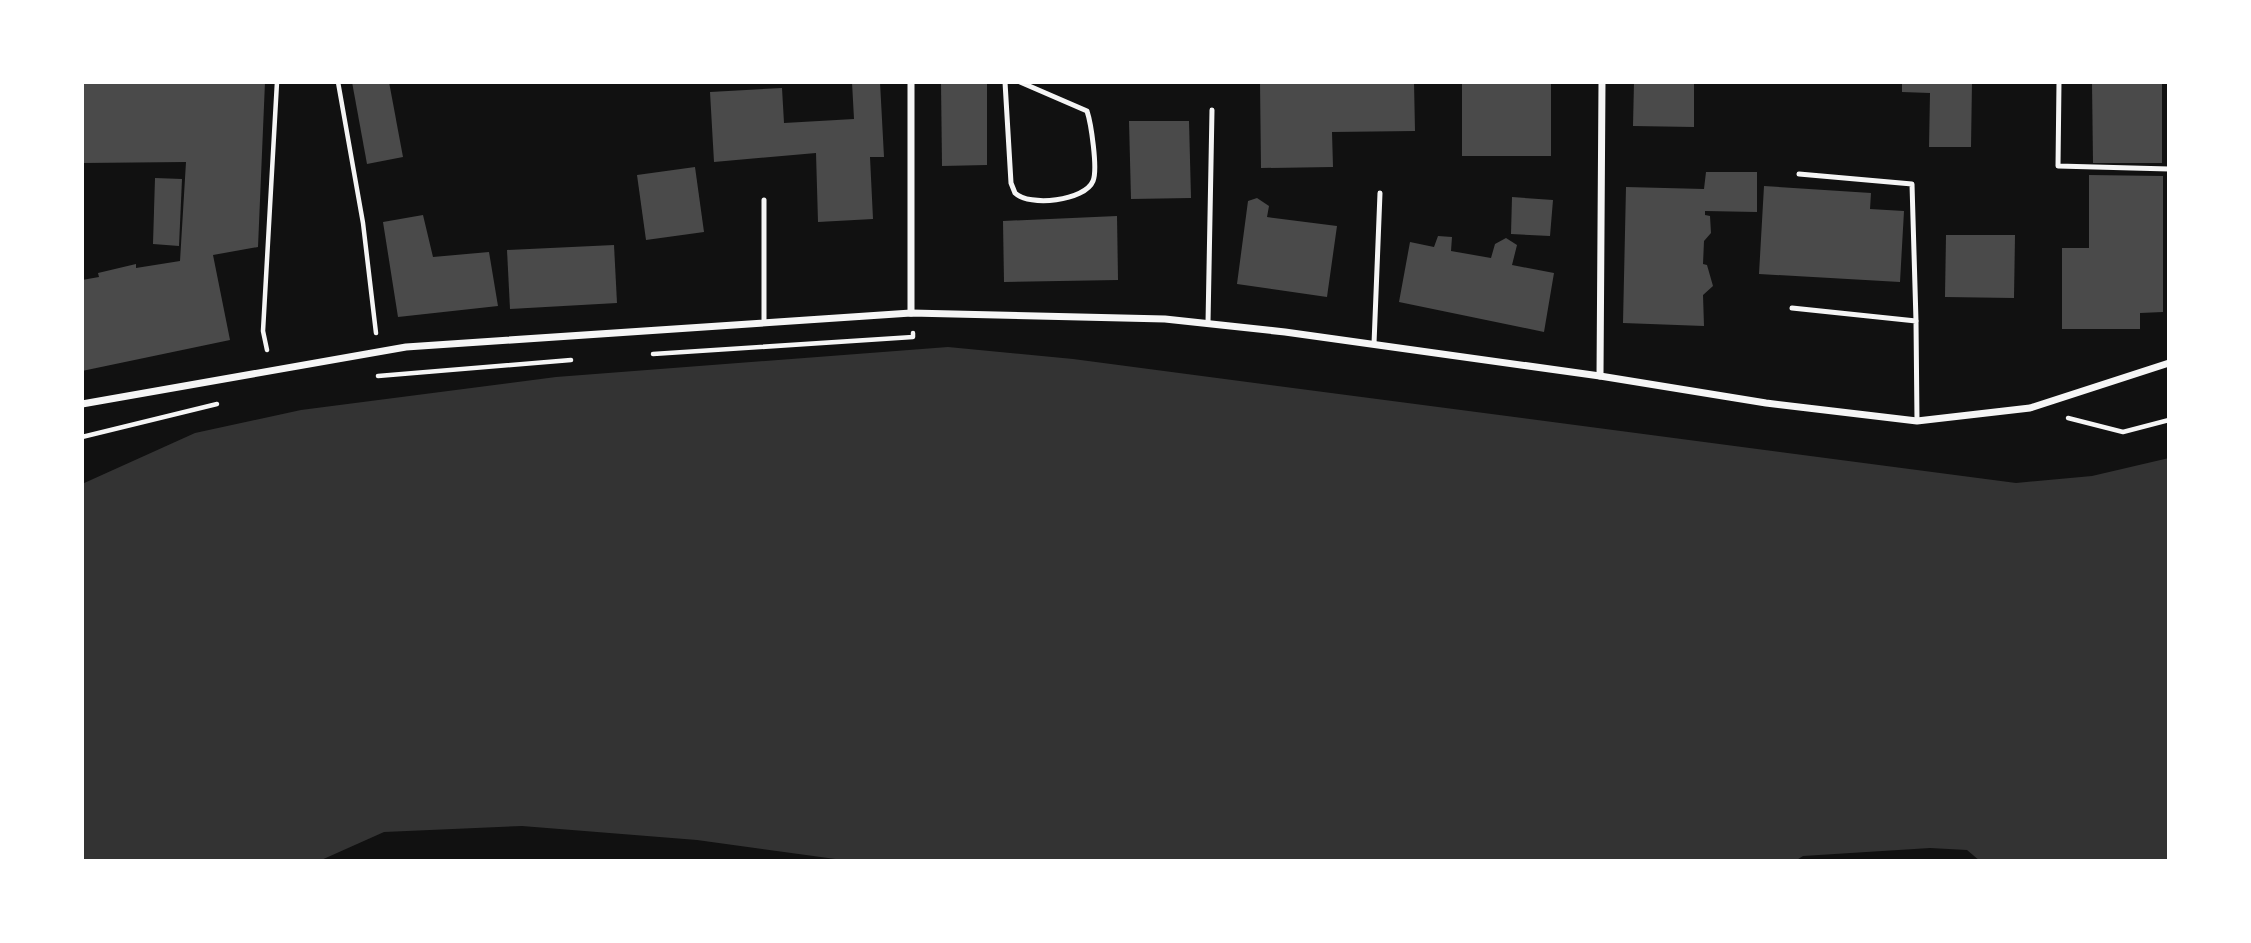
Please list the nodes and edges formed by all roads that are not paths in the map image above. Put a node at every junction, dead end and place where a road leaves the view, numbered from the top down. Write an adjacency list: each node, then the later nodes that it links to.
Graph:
1 (911, 82): 12 (street)
2 (1005, 82): 3 (lane)
3 (1020, 82)
4 (1602, 82): 18 (street)
5 (2059, 82): 7 (lane)
6 (1212, 110): 15 (lane)
7 (2169, 170)
8 (1798, 174): 13 (lane)
9 (1380, 193): 16 (lane)
10 (764, 201): 14 (lane)
11 (1792, 308): 13 (lane)
12 (911, 313): 14 (street); 15 (street)
13 (1916, 321): 20 (lane)
14 (764, 323): 19 (street)
15 (1208, 323): 16 (street)
16 (1374, 344): 18 (street)
17 (2169, 363): 20 (street)
18 (1600, 376): 20 (street)
19 (82, 404)
20 (1917, 421)

